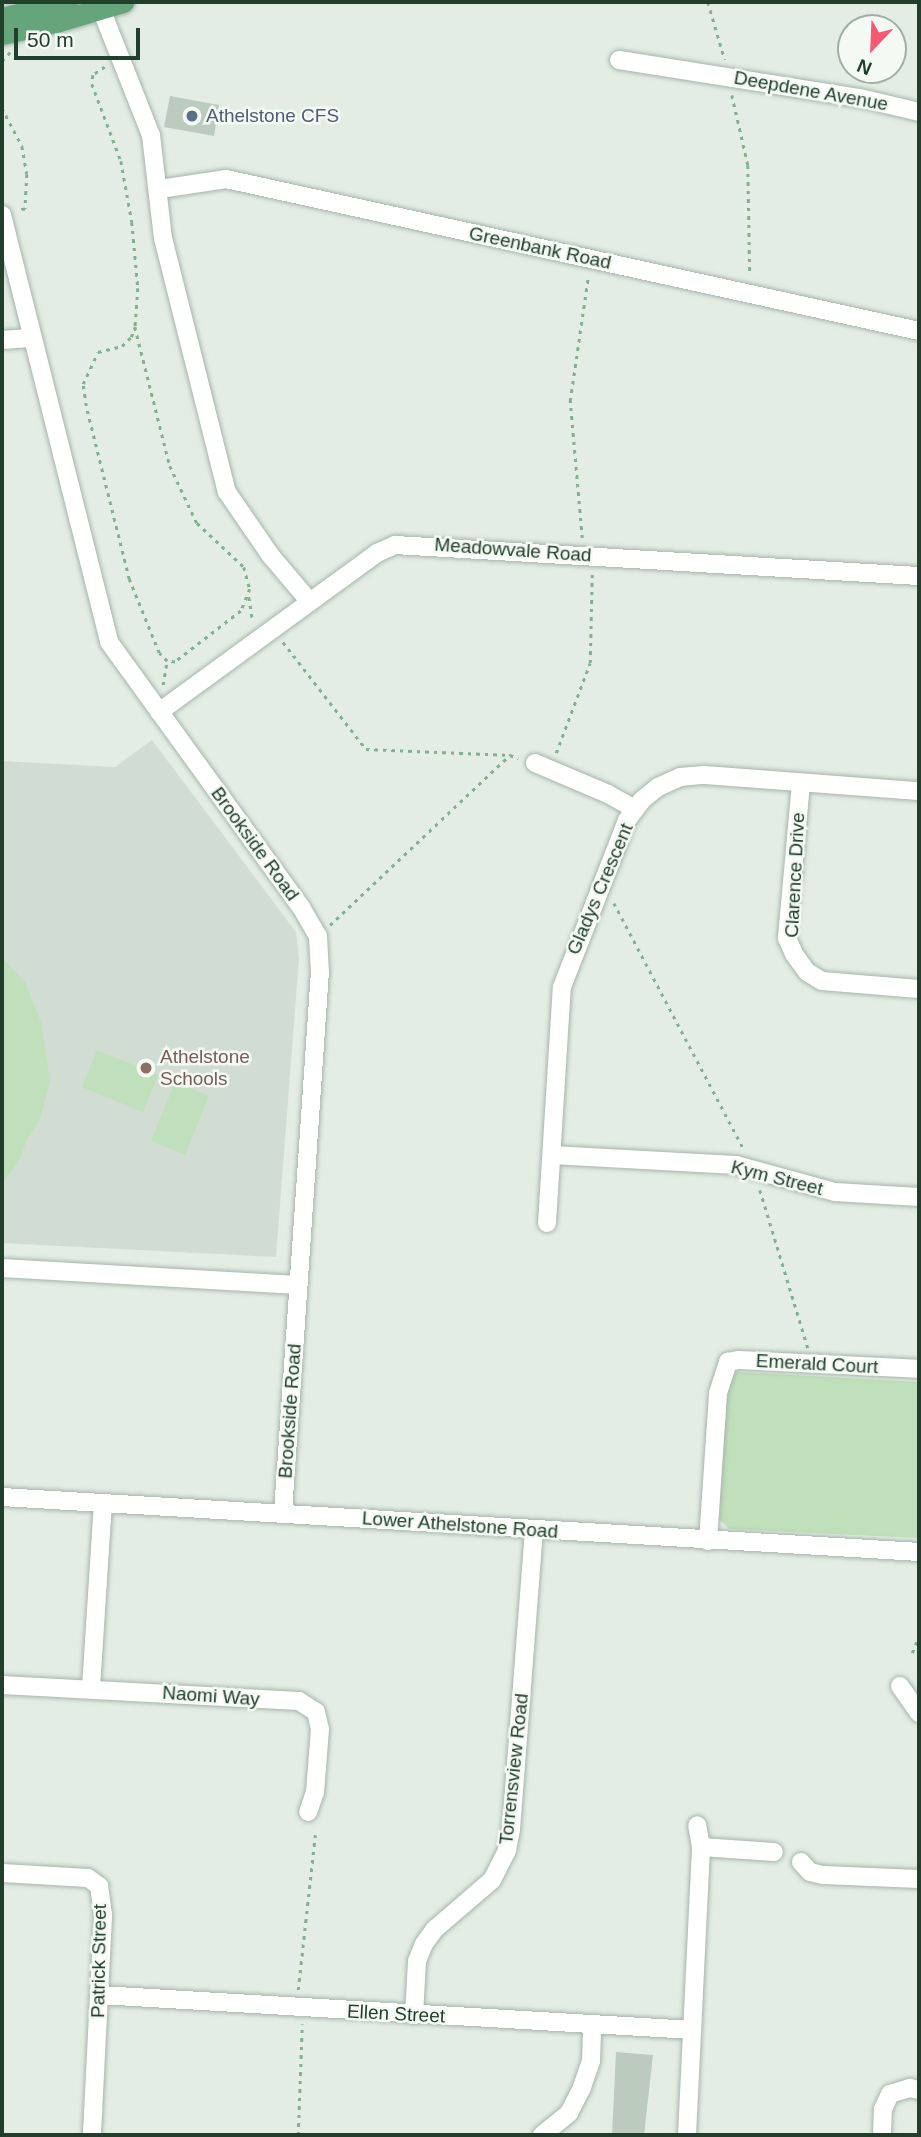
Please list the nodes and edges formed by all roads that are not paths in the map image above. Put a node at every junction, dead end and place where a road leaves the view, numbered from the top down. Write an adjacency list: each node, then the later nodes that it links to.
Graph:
1 (67, 2): 4 (main road)
2 (123, 2): 3 (main road)
3 (101, 5): 5 (main road); 8 (street)
4 (2, 18)
5 (2, 34)
6 (619, 60): 7 (street, Deepdene Avenue)
7 (919, 112)
8 (160, 189): 10 (street, Greenbank Road); 14 (street)
9 (8, 213): 11 (street, Brookside Road)
10 (919, 331)
11 (30, 338): 12 (street); 15 (street, Brookside Road)
12 (2, 340)
13 (919, 576): 14 (street, Meadowvale Road)
14 (310, 602): 15 (street, Meadowvale Road)
15 (159, 712): 25 (street, Brookside Road)
16 (542, 766): 19 (street)
17 (801, 783): 18 (street, Gladys Crescent); 19 (street, Gladys Crescent); 20 (street, Clarence Drive)
18 (919, 791)
19 (635, 809): 21 (street, Gladys Crescent)
20 (919, 989)
21 (552, 1155): 22 (street, Kym Street); 23 (street, Gladys Crescent)
22 (919, 1197)
23 (547, 1223)
24 (2, 1268): 25 (street)
25 (298, 1285): 29 (street, Brookside Road)
26 (919, 1370): 31 (street, Emerald Court)
27 (2, 1497): 28 (street, Lower Athelstone Road)
28 (103, 1503): 29 (street, Lower Athelstone Road); 35 (street)
29 (283, 1513): 30 (street, Lower Athelstone Road)
30 (534, 1531): 31 (street, Lower Athelstone Road); 45 (street, Torrensview Road)
31 (708, 1541): 32 (street, Lower Athelstone Road)
32 (919, 1552)
33 (2, 1685): 35 (street, Naomi Way)
34 (900, 1686): 36 (street)
35 (91, 1688): 37 (street, Naomi Way)
36 (919, 1713)
37 (308, 1812)
38 (697, 1825): 39 (street)
39 (701, 1847): 40 (street); 47 (street)
40 (774, 1852)
41 (801, 1862): 43 (street)
42 (2, 1873): 44 (street, Patrick Street)
43 (919, 1879)
44 (100, 1995): 45 (street, Ellen Street); 49 (street, Patrick Street)
45 (414, 2015): 46 (street, Ellen Street)
46 (592, 2025): 47 (street, Ellen Street); 50 (street)
47 (692, 2030): 51 (street)
48 (919, 2090): 52 (street)
49 (92, 2135)
50 (541, 2135)
51 (687, 2135)
52 (882, 2135)

